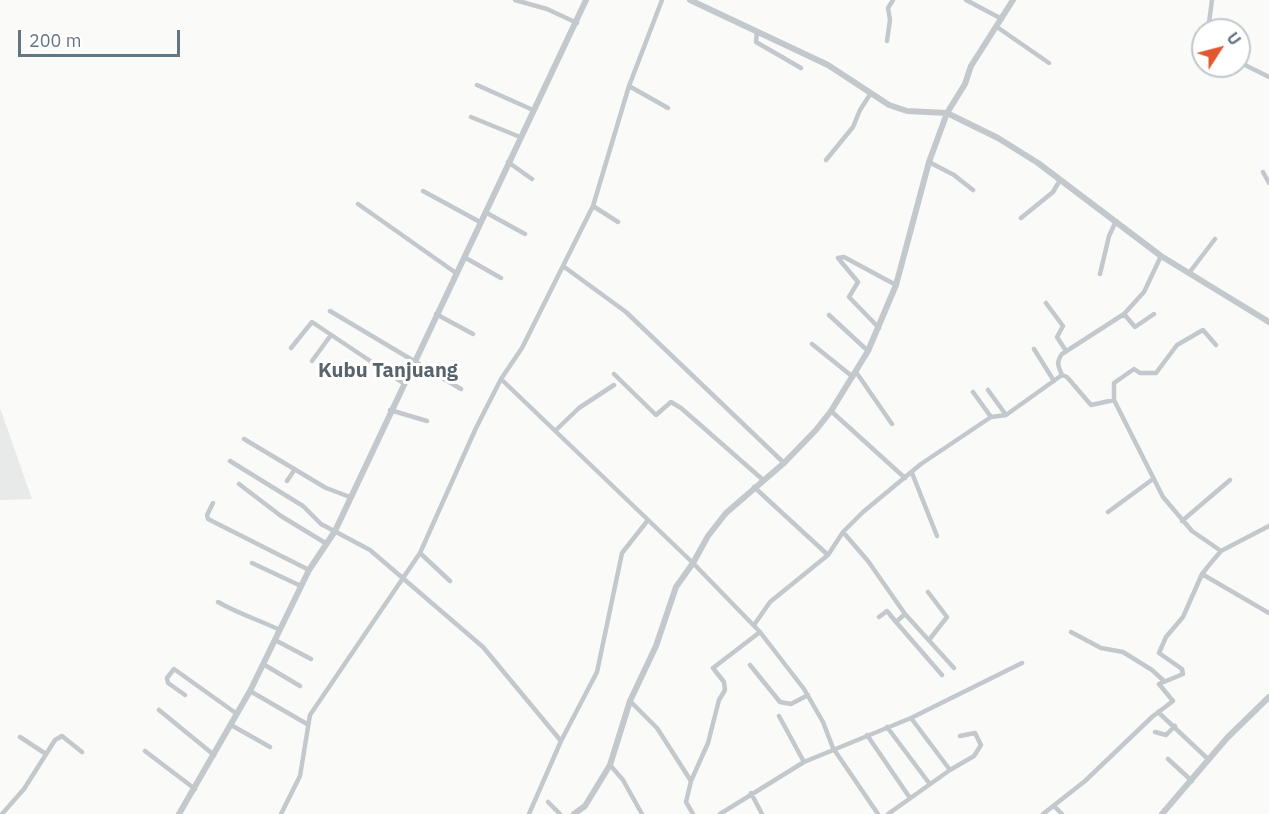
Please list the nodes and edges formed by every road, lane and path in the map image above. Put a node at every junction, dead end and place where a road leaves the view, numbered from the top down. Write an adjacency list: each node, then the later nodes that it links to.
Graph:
1 (515, 0): 11 (street)
2 (586, 0): 11 (street)
3 (662, 0): 20 (street)
4 (690, 0): 13 (street)
5 (893, 0): 14 (street)
6 (966, 0): 10 (street)
7 (1013, 0): 10 (street)
8 (1212, 0): 9 (street)
9 (1210, 18)
10 (1002, 19): 12 (street)
11 (577, 23): 23 (street)
12 (997, 27): 15 (street); 24 (street)
13 (757, 32): 16 (street); 21 (street)
14 (887, 41)
15 (1049, 63)
16 (801, 68)
17 (1251, 68): 18 (street)
18 (1269, 77)
19 (477, 85): 23 (street)
20 (629, 86): 22 (street); 37 (street)
21 (871, 93): 24 (street); 27 (street)
22 (668, 108)
23 (532, 110): 26 (street)
24 (947, 113): 29 (street); 32 (street)
25 (471, 117): 26 (street)
26 (520, 137): 28 (street)
27 (826, 160)
28 (508, 162): 31 (street); 38 (street)
29 (929, 162): 34 (street); 52 (street)
30 (1263, 172): 33 (street)
31 (532, 179)
32 (1060, 180): 39 (street); 40 (street)
33 (1269, 183)
34 (973, 190)
35 (423, 191): 41 (street)
36 (358, 204): 48 (street)
37 (593, 206): 42 (street); 47 (street)
38 (485, 212): 41 (street); 43 (street)
39 (1021, 218)
40 (1116, 221): 45 (street); 50 (street)
41 (480, 222): 46 (street)
42 (618, 222)
43 (525, 234)
44 (1215, 239): 49 (street)
45 (1161, 256): 49 (street); 55 (street)
46 (464, 257): 48 (street); 51 (street)
47 (563, 266): 74 (street); 91 (street)
48 (456, 273): 57 (street)
49 (1189, 273): 59 (street)
50 (1100, 274)
51 (501, 278)
52 (896, 285): 60 (street); 60 (street)
53 (1046, 303): 68 (street)
54 (330, 311): 70 (street)
55 (1124, 314): 56 (street); 68 (street)
56 (1154, 314)
57 (436, 315): 61 (street); 70 (street)
58 (829, 315): 67 (street)
59 (1269, 322)
60 (879, 329): 67 (street)
61 (472, 334)
62 (331, 335): 65 (street); 69 (street); 76 (street)
63 (812, 344): 72 (street)
64 (1216, 345): 81 (street)
65 (291, 348)
66 (1034, 349): 75 (street)
67 (868, 351): 72 (street)
68 (1066, 351): 73 (street)
69 (312, 361)
70 (414, 361): 76 (street); 78 (street)
71 (614, 374): 95 (street)
72 (854, 375): 83 (street); 87 (street)
73 (1062, 375): 75 (street); 81 (street)
74 (501, 380): 88 (street); 112 (street)
75 (1054, 381): 84 (street)
76 (403, 383): 82 (street)
77 (614, 386): 88 (street)
78 (461, 389)
79 (988, 390): 84 (street)
80 (973, 392): 85 (street)
81 (1114, 400): 96 (street)
82 (390, 410): 86 (street); 101 (street)
83 (831, 411): 91 (street); 94 (street)
84 (1006, 415): 85 (street)
85 (991, 417): 93 (street)
86 (427, 421)
87 (892, 424)
88 (555, 431): 104 (street)
89 (244, 440): 92 (street)
90 (230, 461): 107 (street)
91 (784, 463): 95 (street)
92 (295, 469): 98 (street); 101 (street)
93 (912, 473): 94 (street); 109 (street)
94 (905, 478): 108 (street)
95 (762, 479): 100 (street)
96 (1154, 479): 103 (street); 105 (street)
97 (1230, 480): 105 (street)
98 (287, 481)
99 (239, 484): 110 (street)
100 (753, 487): 113 (street); 115 (street)
101 (350, 497): 107 (street)
102 (213, 503): 116 (street)
103 (1108, 512)
104 (648, 520): 115 (street); 159 (street)
105 (1182, 521): 111 (street)
106 (1269, 526): 111 (street)
107 (335, 531): 110 (street); 118 (street)
108 (843, 532): 113 (street); 124 (street)
109 (937, 536)
110 (327, 544): 116 (street)
111 (1221, 551): 117 (street)
112 (420, 553): 118 (street); 119 (street)
113 (828, 555): 127 (street)
114 (252, 563): 120 (street)
115 (693, 563): 127 (street); 145 (street)
116 (309, 570): 120 (street)
117 (1202, 574): 123 (street); 139 (street)
118 (404, 579): 151 (street); 159 (street)
119 (450, 580)
120 (301, 586): 128 (street)
121 (928, 592): 132 (street)
122 (218, 602): 128 (street)
123 (1269, 613)
124 (905, 614): 126 (street); 132 (street)
125 (879, 617): 126 (street)
126 (896, 622): 138 (street)
127 (754, 625): 129 (street)
128 (280, 630): 131 (street)
129 (760, 632): 143 (street); 171 (street)
130 (1071, 632): 139 (street)
131 (275, 640): 133 (street); 135 (street)
132 (929, 640): 137 (street)
133 (311, 659)
134 (1022, 663): 150 (street)
135 (263, 664): 140 (street); 141 (street)
136 (750, 665): 143 (street)
137 (954, 668)
138 (942, 675)
139 (1164, 681): 147 (street)
140 (300, 686)
141 (250, 691): 148 (street); 151 (street)
142 (185, 695): 148 (street)
143 (808, 695): 161 (street)
144 (1269, 697): 167 (street)
145 (630, 701): 169 (street); 171 (street)
146 (159, 710): 165 (street)
147 (1158, 712): 153 (street); 178 (street)
148 (237, 714): 152 (street)
149 (779, 716): 168 (street)
150 (911, 718): 154 (street); 170 (street)
151 (307, 724): 181 (street)
152 (231, 725): 160 (street); 165 (street)
153 (1175, 726): 155 (street); 167 (street)
154 (887, 727): 156 (street); 173 (street)
155 (1155, 732)
156 (867, 735): 161 (street); 176 (street)
157 (960, 736): 170 (street)
158 (20, 737): 164 (street)
159 (561, 741): 182 (street)
160 (270, 747)
161 (833, 748): 168 (street); 189 (street)
162 (145, 751): 174 (street)
163 (82, 752): 164 (street)
164 (46, 754): 179 (street)
165 (214, 755): 174 (street)
166 (1168, 759): 172 (street)
167 (1209, 760): 172 (street)
168 (804, 762): 175 (street)
169 (610, 765): 184 (street); 185 (street)
170 (950, 770): 173 (street)
171 (691, 781): 186 (street)
172 (1192, 781): 193 (street)
173 (929, 783): 176 (street)
174 (195, 789): 180 (street)
175 (751, 793): 187 (street); 188 (street)
176 (910, 798): 190 (street)
177 (548, 802): 183 (street)
178 (1054, 806): 191 (street); 192 (street)
179 (2, 814)
180 (179, 814)
181 (281, 814)
182 (529, 814)
183 (560, 814)
184 (574, 814)
185 (642, 814)
186 (693, 814)
187 (720, 814)
188 (762, 814)
189 (878, 814)
190 (888, 814)
191 (1043, 814)
192 (1062, 814)
193 (1162, 814)

